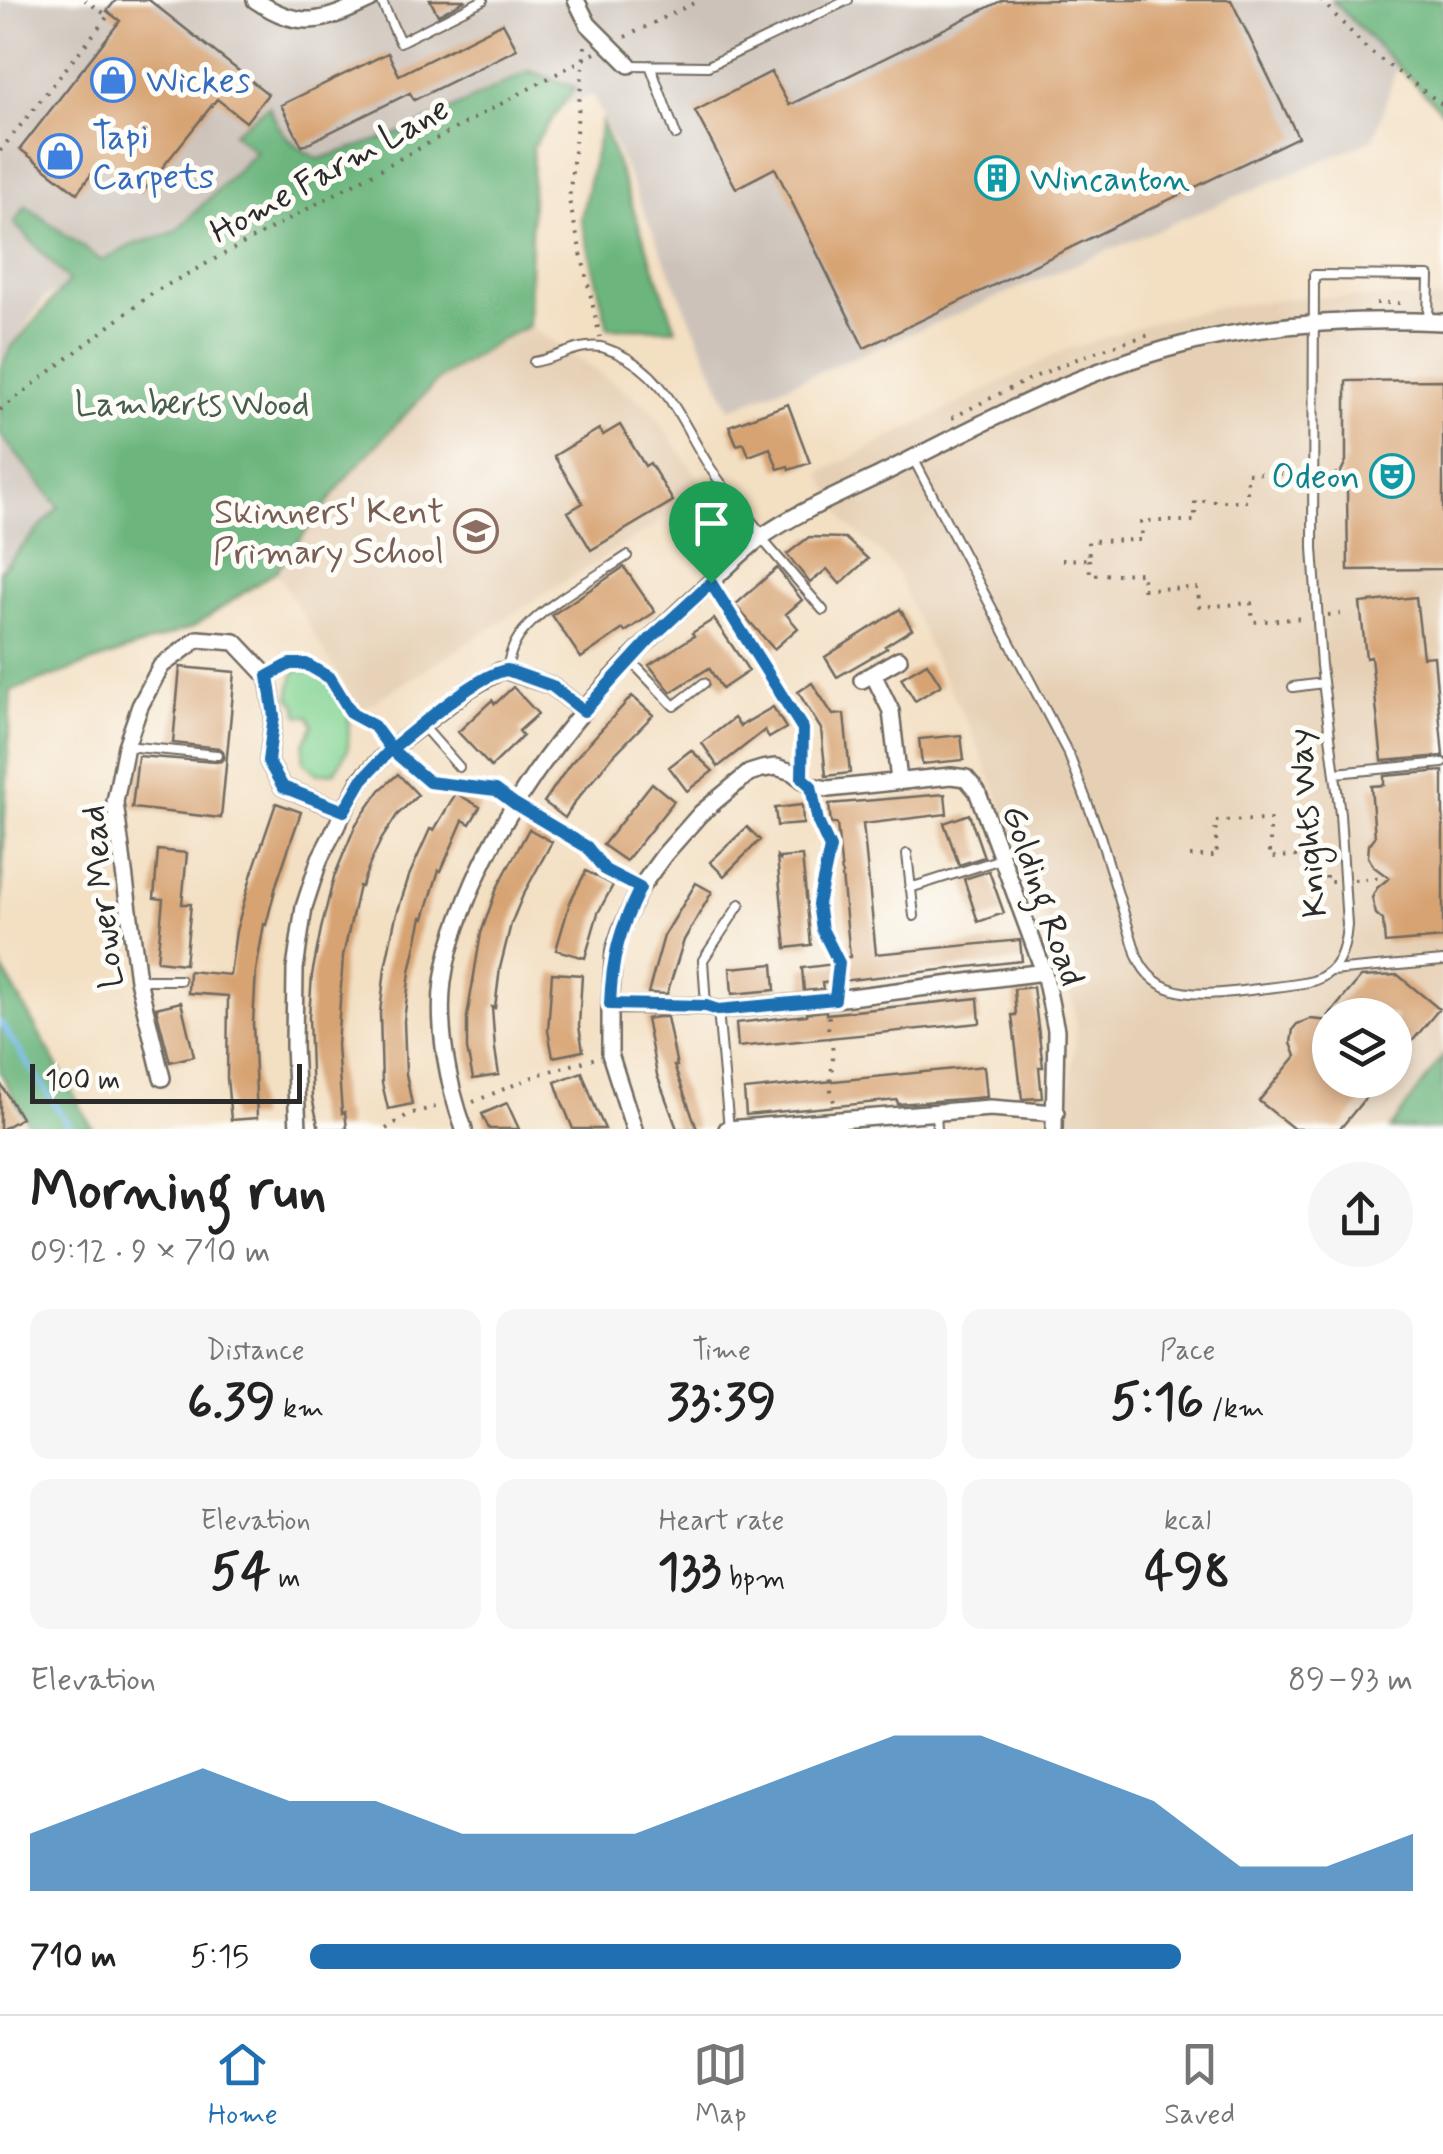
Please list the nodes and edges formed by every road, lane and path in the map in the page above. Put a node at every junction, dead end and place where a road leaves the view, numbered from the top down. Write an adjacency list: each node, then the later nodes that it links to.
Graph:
1 (85, 0): 17 (path)
2 (255, 0): 3 (street)
3 (370, 0)
4 (381, 0): 5 (lane)
5 (483, 0)
6 (576, 0): 10 (street)
7 (700, 0): 11 (path, Home Farm Lane)
8 (848, 0): 14 (lane)
9 (1321, 0): 15 (path)
10 (588, 24): 11 (street); 12 (path)
11 (609, 45): 12 (path, Home Farm Lane); 13 (street)
12 (584, 58): 20 (path); 22 (path, Home Farm Lane)
13 (628, 65): 14 (lane)
14 (650, 65): 16 (lane)
15 (1443, 105)
16 (676, 135)
17 (0, 151)
18 (1436, 322): 19 (street); 19 (lane, Knights Way)
19 (1312, 324): 23 (street); 24 (lane, Knights Way)
20 (602, 347): 21 (lane); 26 (lane)
21 (534, 362)
22 (0, 410)
23 (913, 458): 26 (street); 64 (lane)
24 (1312, 474): 25 (path); 28 (path); 33 (lane, Knights Way)
25 (1340, 474)
26 (762, 537): 30 (street); 31 (lane)
27 (628, 556): 36 (lane)
28 (1089, 559): 29 (path); 33 (path)
29 (1062, 560)
30 (711, 583): 35 (street); 50 (path)
31 (823, 610)
32 (1343, 614): 33 (path)
33 (1317, 616): 38 (lane, Knights Way)
34 (899, 659): 49 (street)
35 (630, 660): 39 (lane); 41 (street)
36 (507, 670): 41 (street); 42 (street)
37 (268, 676): 43 (street, Lower Mead); 44 (path); 52 (street)
38 (1324, 683): 40 (lane); 48 (lane, Knights Way)
39 (704, 684)
40 (1294, 686)
41 (584, 711): 51 (street)
42 (422, 724): 44 (street); 47 (lane)
43 (126, 746): 45 (lane); 65 (street, Lower Mead)
44 (391, 749): 51 (path); 52 (street)
45 (217, 755)
46 (1443, 763): 48 (lane)
47 (459, 768)
48 (1335, 773): 57 (lane, Knights Way)
49 (899, 781): 50 (street, Golding Road); 55 (street, Golding Road)
50 (806, 782): 58 (street, Golding Road); 67 (path)
51 (515, 804): 58 (path); 80 (street)
52 (344, 811): 78 (street)
53 (906, 854): 59 (lane)
54 (1190, 856): 57 (path)
55 (1003, 858): 59 (lane); 63 (street, Golding Road)
56 (1385, 877): 57 (path)
57 (1344, 881): 64 (lane, Knights Way)
58 (640, 888): 68 (street, Golding Road)
59 (910, 888): 61 (lane)
60 (740, 904): 69 (lane)
61 (914, 916)
62 (1443, 961): 64 (lane)
63 (1044, 972): 67 (street); 76 (street, Golding Road)
64 (1332, 972)
65 (138, 980): 66 (lane); 71 (street, Lower Mead)
66 (180, 980)
67 (835, 999): 69 (street); 74 (path)
68 (610, 1004): 69 (street); 70 (street, Golding Road)
69 (712, 1008): 82 (lane)
70 (610, 1054): 72 (path); 81 (street, Golding Road)
71 (162, 1078)
72 (480, 1100)
73 (435, 1106): 79 (path)
74 (840, 1119): 75 (street); 77 (street)
75 (936, 1121): 76 (street)
76 (1055, 1121)
77 (764, 1128): 82 (street)
78 (298, 1129)
79 (386, 1129)
80 (464, 1129)
81 (634, 1129)
82 (728, 1129)

